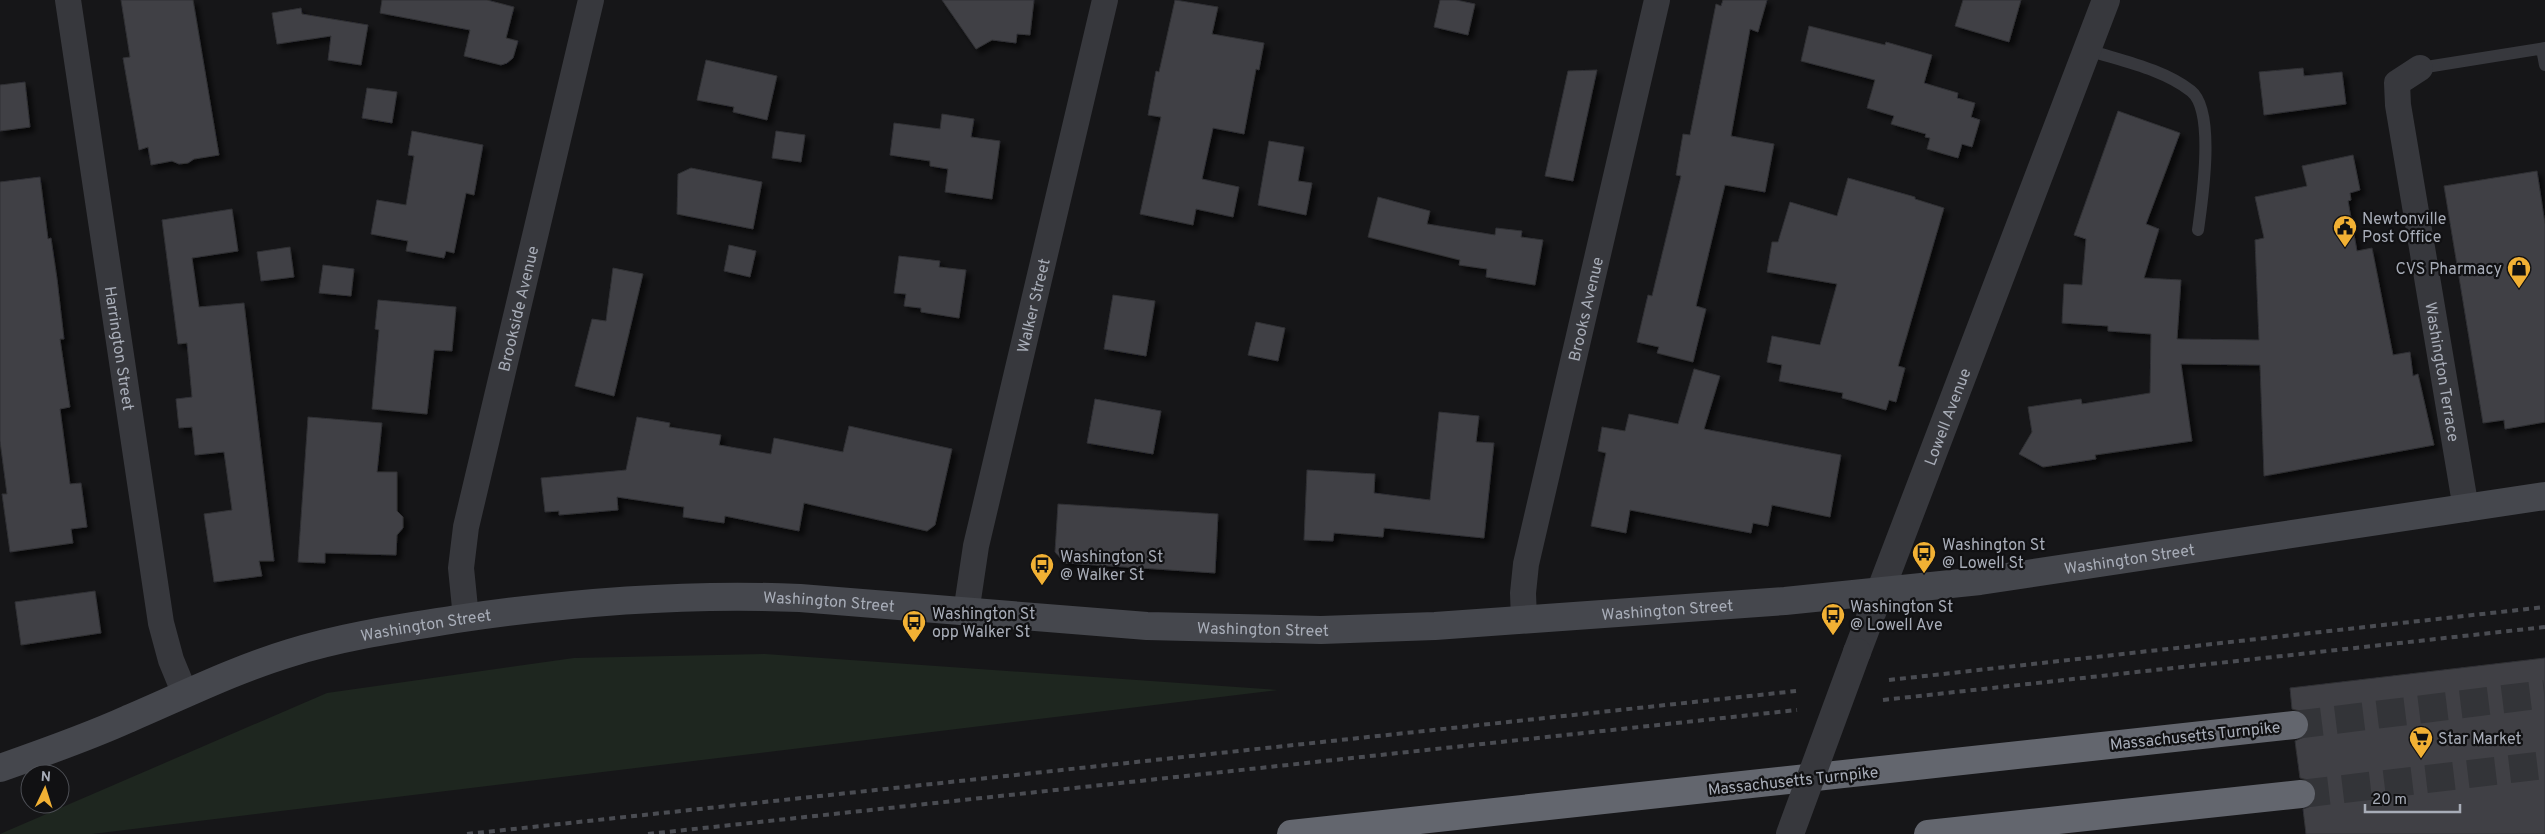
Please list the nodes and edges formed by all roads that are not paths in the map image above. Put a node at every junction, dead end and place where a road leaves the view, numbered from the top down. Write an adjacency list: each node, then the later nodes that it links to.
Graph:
1 (68, 0): 17 (street, Harrington Street)
2 (591, 0): 15 (street, Brookside Avenue)
3 (1105, 0): 14 (street, Walker Street)
4 (1657, 0): 16 (street, Brooks Avenue)
5 (2106, 0): 7 (street, Lowell Avenue)
6 (2544, 48): 8 (lane); 9 (lane)
7 (2088, 50): 10 (lane); 13 (street, Lowell Avenue)
8 (2545, 65)
9 (2420, 68): 12 (street, Washington Terrace)
10 (2198, 230)
11 (2545, 496): 12 (main road, Washington Street)
12 (2466, 509): 13 (main road, Washington Street)
13 (1882, 591): 16 (main road, Washington Street); 22 (street, Lowell Avenue, bridge)
14 (966, 613): 15 (main road, Washington Street); 16 (main road, Washington Street)
15 (466, 618): 17 (main road, Washington Street)
16 (1524, 620)
17 (185, 694): 19 (main road, Washington Street)
18 (2294, 725): 21 (highway, Massachusetts Turnpike)
19 (0, 768)
20 (2301, 794): 23 (highway)
21 (1291, 834)
22 (1790, 834)
23 (1928, 834)

